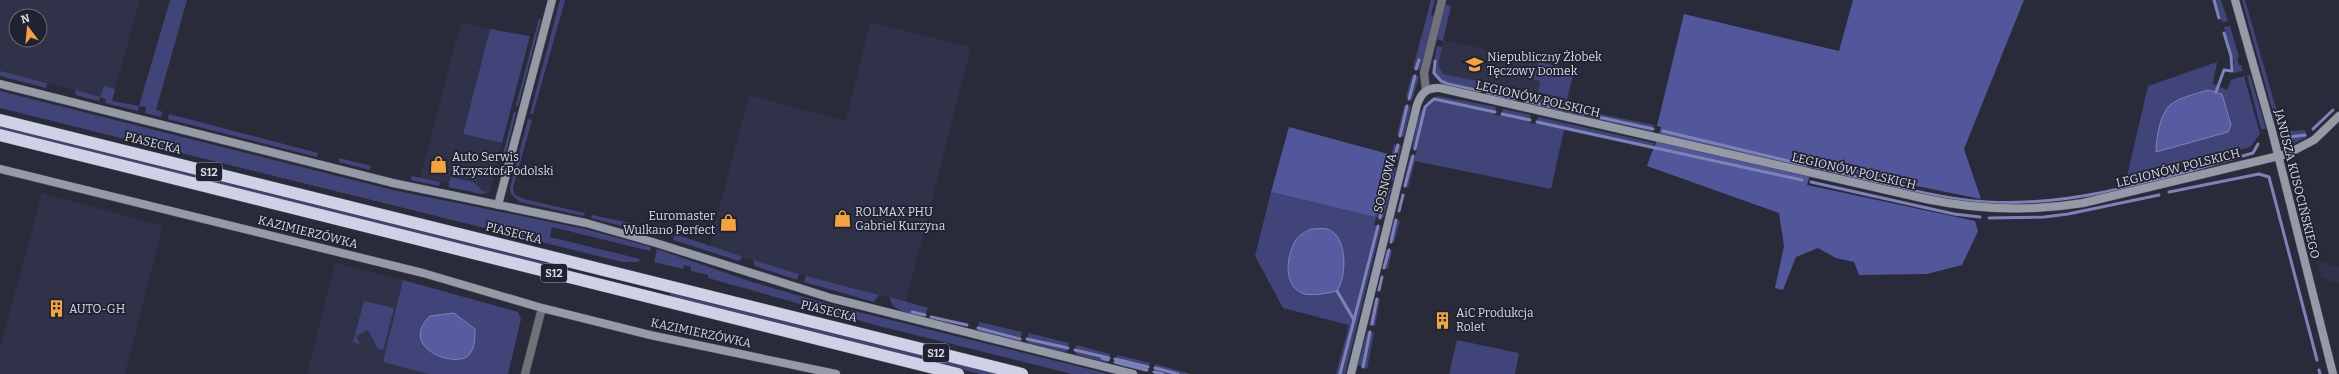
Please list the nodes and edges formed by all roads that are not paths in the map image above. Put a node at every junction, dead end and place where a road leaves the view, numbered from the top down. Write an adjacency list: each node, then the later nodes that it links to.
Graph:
1 (552, 0): 11 (street)
2 (1442, 0): 5 (street)
3 (2235, 0): 9 (street, JANUSZA KUSOCIŃSKIEGO)
4 (0, 84): 11 (street)
5 (1426, 90): 9 (street, LEGIONÓW POLSKICH); 18 (street, SOSNOWA)
6 (2339, 116): 9 (street, LEGIONÓW POLSKICH)
7 (0, 120): 16 (highway, PIASECKA / S12)
8 (0, 135): 15 (highway, S12)
9 (2278, 156): 19 (street, JANUSZA KUSOCIŃSKIEGO)
10 (0, 169): 12 (street, KAZIMIERZÓWKA)
11 (498, 205): 17 (street)
12 (542, 308): 13 (street); 14 (street, KAZIMIERZÓWKA)
13 (525, 374)
14 (836, 374)
15 (958, 374)
16 (1022, 374)
17 (1133, 374)
18 (1351, 374)
19 (2333, 374)

